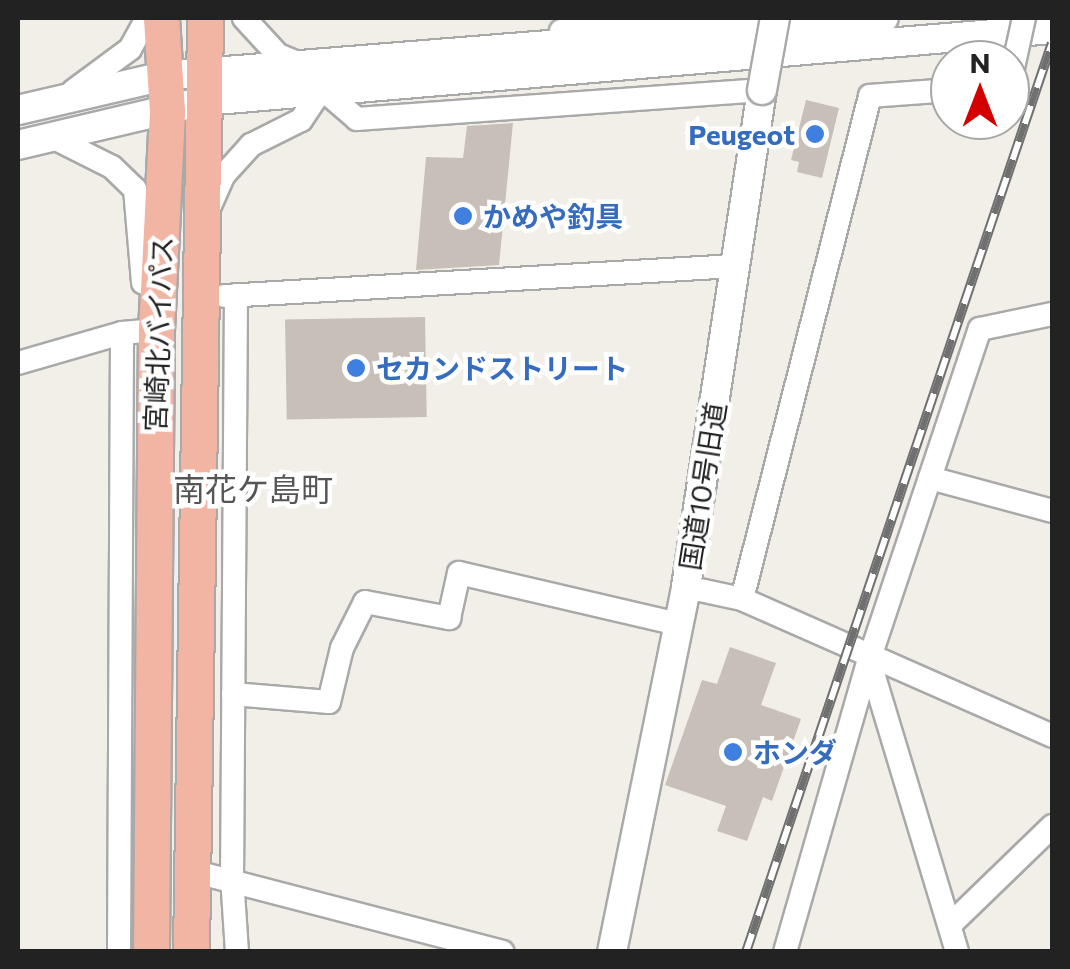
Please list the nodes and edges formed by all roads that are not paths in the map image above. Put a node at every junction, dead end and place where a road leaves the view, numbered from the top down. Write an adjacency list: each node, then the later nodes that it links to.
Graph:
1 (147, 18): 15 (street)
2 (162, 18): 14 (highway, 宮崎北バイパス)
3 (206, 18): 10 (highway, 宮崎北バイパス)
4 (244, 18): 9 (street)
5 (702, 18): 9 (street)
6 (775, 18): 12 (street, 国道10号旧道, bridge)
7 (884, 18): 9 (street)
8 (1052, 29): 11 (street)
9 (303, 66): 10 (street)
10 (205, 88): 11 (street); 14 (street); 18 (highway, 宮崎北バイパス)
11 (322, 90): 12 (street); 18 (street)
12 (762, 90): 19 (street, 国道10号旧道)
13 (930, 92): 27 (street)
14 (166, 94): 15 (street); 16 (street); 22 (highway, 宮崎北バイパス)
15 (18, 110)
16 (50, 136): 17 (street); 22 (street)
17 (18, 145)
18 (205, 217): 20 (highway, 宮崎北バイパス)
19 (735, 266): 20 (street); 26 (street, 国道10号旧道)
20 (220, 296): 30 (street); 33 (highway, 宮崎北バイパス)
21 (1052, 314): 24 (street)
22 (139, 332): 23 (street); 36 (street); 37 (highway, 宮崎北バイパス)
23 (18, 364)
24 (930, 478): 25 (street); 29 (street)
25 (1052, 511)
26 (686, 588): 27 (street); 28 (street, 国道10号旧道)
27 (742, 599): 29 (street)
28 (679, 624): 30 (street); 41 (street, 国道10号旧道)
29 (870, 660): 31 (street); 35 (street); 42 (street)
30 (233, 694): 34 (street)
31 (1052, 736)
32 (1052, 826): 35 (street)
33 (188, 870): 34 (street); 38 (highway, 宮崎北バイパス)
34 (232, 877): 39 (street); 40 (street)
35 (950, 925): 43 (street)
36 (119, 952)
37 (151, 952)
38 (191, 952)
39 (237, 952)
40 (503, 952)
41 (612, 952)
42 (785, 952)
43 (957, 952)

